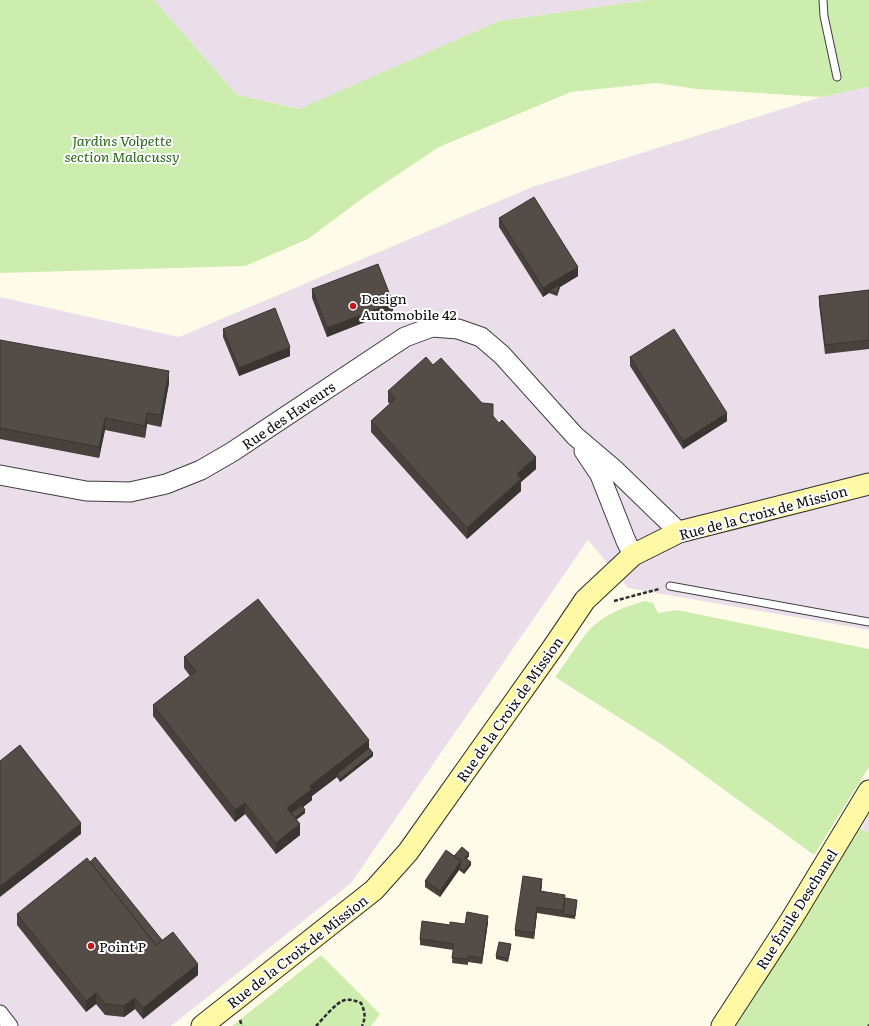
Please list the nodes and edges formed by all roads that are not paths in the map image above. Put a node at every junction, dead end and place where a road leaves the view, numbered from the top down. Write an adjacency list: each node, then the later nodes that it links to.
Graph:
1 (823, 0): 2 (lane)
2 (837, 77)
3 (575, 436): 4 (street, Rue des Haveurs); 6 (street, Rue des Haveurs); 7 (street, Rue des Haveurs)
4 (0, 475)
5 (869, 484): 6 (main road, Rue de la Croix de Mission)
6 (679, 532): 7 (main road, Rue de la Croix de Mission)
7 (633, 555): 13 (main road, Rue de la Croix de Mission)
8 (670, 586): 9 (lane)
9 (869, 622)
10 (869, 791): 14 (main road, Rue Émile Deschanel)
11 (0, 1013): 12 (street)
12 (10, 1026)
13 (202, 1026)
14 (722, 1026)

